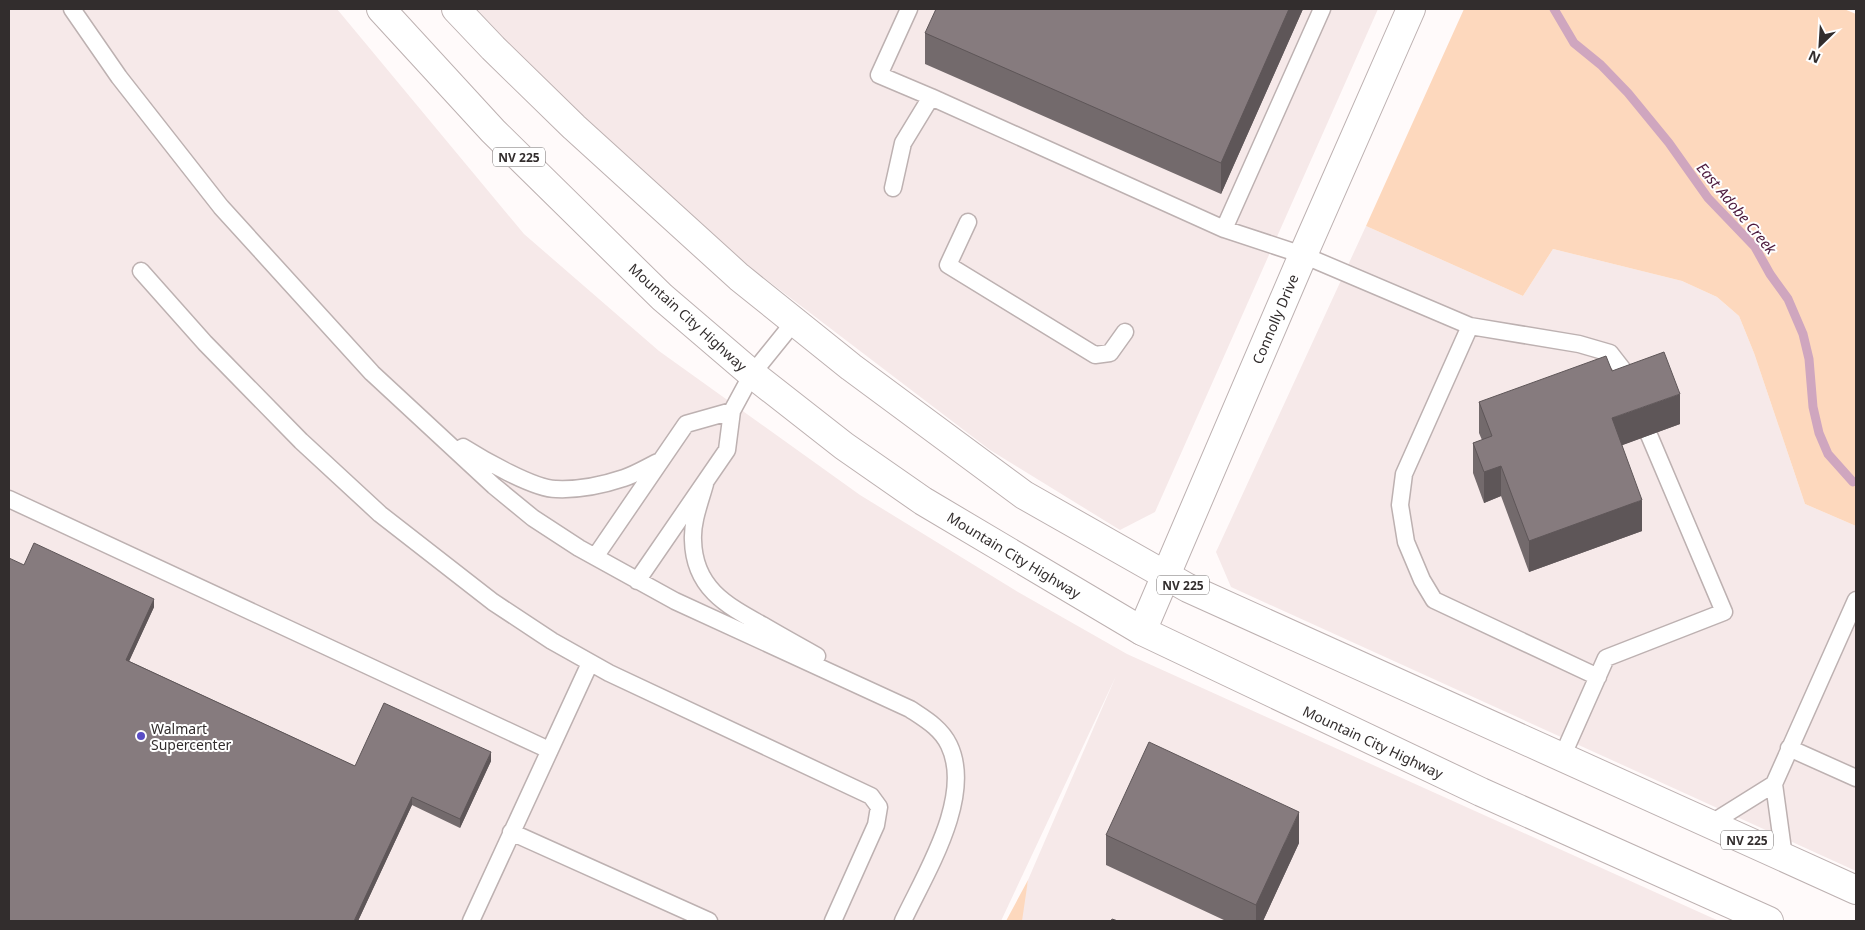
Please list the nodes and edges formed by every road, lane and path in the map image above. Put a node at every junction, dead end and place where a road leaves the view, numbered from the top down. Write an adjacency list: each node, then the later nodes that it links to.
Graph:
1 (72, 9): 18 (lane)
2 (381, 9): 16 (main road, Mountain City Highway / NV 225)
3 (456, 9): 13 (main road, NV 225)
4 (909, 9): 7 (lane)
5 (1322, 9): 10 (lane)
6 (1411, 9): 11 (main road, Connolly Drive)
7 (931, 97): 8 (lane); 10 (lane)
8 (893, 188)
9 (968, 222): 15 (lane)
10 (1224, 229): 11 (lane)
11 (1303, 254): 14 (lane); 23 (main road, Connolly Drive)
12 (141, 271): 27 (lane)
13 (794, 322): 16 (lane); 23 (main road, NV 225)
14 (1470, 326): 28 (lane); 28 (lane)
15 (1125, 332)
16 (752, 374): 17 (lane); 26 (main road, Mountain City Highway / NV 225)
17 (732, 411): 19 (lane); 20 (lane)
18 (431, 427): 19 (lane); 22 (lane)
19 (658, 462): 22 (lane)
20 (705, 484): 24 (lane); 29 (lane)
21 (9, 499): 31 (lane)
22 (594, 556): 24 (lane)
23 (1165, 575): 26 (main road, Connolly Drive); 32 (main road, NV 225)
24 (637, 581): 29 (lane)
25 (1856, 600): 30 (lane)
26 (1142, 631): 43 (main road, Mountain City Highway / NV 225)
27 (590, 663): 31 (lane); 41 (lane)
28 (1598, 677): 32 (lane)
29 (910, 709): 42 (lane)
30 (1790, 748): 33 (lane); 34 (lane)
31 (549, 750): 36 (lane)
32 (1562, 757): 35 (main road, NV 225)
33 (1856, 778)
34 (1774, 784): 35 (lane); 37 (lane)
35 (1710, 824): 37 (main road, NV 225)
36 (512, 832): 39 (lane); 40 (lane)
37 (1784, 857): 38 (main road, NV 225)
38 (1856, 890)
39 (471, 921)
40 (710, 921)
41 (833, 921)
42 (903, 921)
43 (1769, 921)

